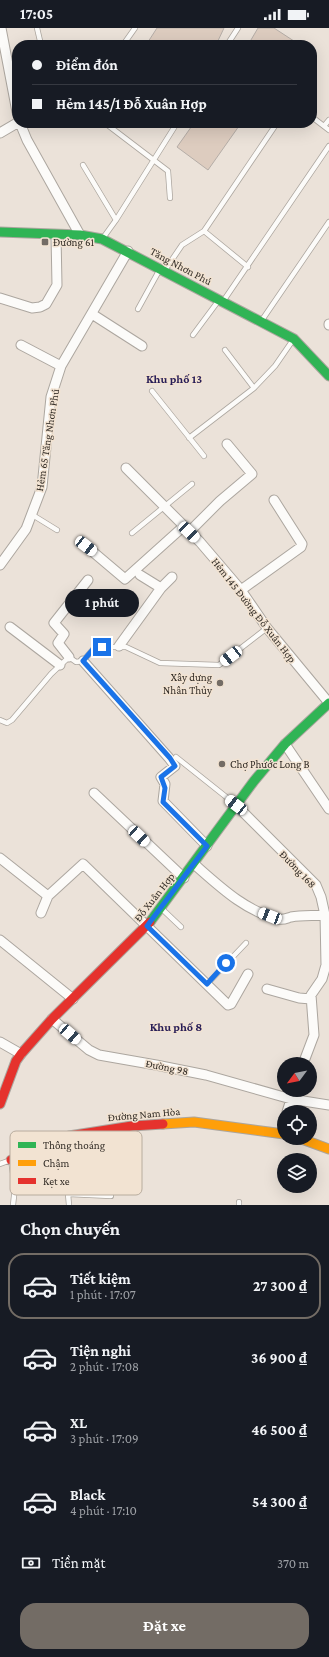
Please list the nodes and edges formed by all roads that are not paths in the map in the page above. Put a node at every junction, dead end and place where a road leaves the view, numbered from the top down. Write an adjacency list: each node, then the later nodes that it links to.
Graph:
1 (1, 28): 8 (street)
2 (37, 28): 5 (lane)
3 (135, 28): 6 (lane)
4 (238, 28): 7 (lane)
5 (40, 40)
6 (127, 40)
7 (230, 40)
8 (12, 86)
9 (329, 120): 12 (lane)
10 (317, 121): 12 (lane)
11 (12, 126): 18 (street)
12 (324, 126): 17 (lane)
13 (21, 128): 28 (street)
14 (112, 128): 20 (lane)
15 (174, 128): 20 (lane)
16 (274, 128): 25 (lane)
17 (329, 130)
18 (0, 133)
19 (329, 146): 31 (lane)
20 (153, 159): 22 (lane); 23 (lane)
21 (84, 165): 23 (lane)
22 (170, 198)
23 (116, 220): 29 (lane)
24 (329, 222): 37 (lane)
25 (204, 231): 31 (lane); 32 (lane)
26 (0, 232): 27 (street, Tăng Nhơn Phú)
27 (56, 235): 28 (street, Tăng Nhơn Phú); 33 (street)
28 (80, 235): 29 (street, Tăng Nhơn Phú)
29 (102, 239): 30 (street, Tăng Nhơn Phú)
30 (128, 251): 32 (street, Tăng Nhơn Phú); 36 (street, Hẻm 65 Tăng Nhơn Phú)
31 (248, 267): 34 (lane)
32 (162, 270): 34 (street, Tăng Nhơn Phú); 35 (lane)
33 (0, 298)
34 (222, 300): 37 (street, Tăng Nhơn Phú); 38 (lane)
35 (138, 309)
36 (92, 314): 41 (street); 43 (street, Hẻm 65 Tăng Nhơn Phú)
37 (262, 320): 39 (street, Tăng Nhơn Phú)
38 (193, 335)
39 (294, 339): 44 (street, Tăng Nhơn Phú); 45 (lane)
40 (20, 345): 43 (street)
41 (142, 346)
42 (225, 350): 45 (lane)
43 (61, 366): 54 (street, Hẻm 65 Tăng Nhơn Phú)
44 (329, 376)
45 (254, 388): 47 (lane)
46 (152, 391): 47 (lane)
47 (190, 438): 49 (lane)
48 (227, 444): 55 (street)
49 (204, 456)
50 (126, 468): 53 (street, Hẻm 145 Đường Đỗ Xuân Hợp)
51 (192, 484): 53 (lane)
52 (274, 500): 64 (street)
53 (165, 508): 55 (street, Hẻm 145 Đường Đỗ Xuân Hợp); 57 (lane)
54 (31, 514): 56 (lane); 59 (street, Hẻm 65 Tăng Nhơn Phú)
55 (186, 529): 58 (street); 64 (street, Hẻm 145 Đường Đỗ Xuân Hợp)
56 (57, 530)
57 (132, 533)
58 (86, 546)
59 (0, 565)
60 (140, 576): 63 (street)
61 (172, 576): 63 (street)
62 (88, 580): 68 (street)
63 (161, 588): 67 (street)
64 (241, 590): 66 (street, Hẻm 145 Đường Đỗ Xuân Hợp)
65 (10, 628): 70 (street)
66 (267, 628): 67 (lane); 71 (street, Hẻm 145 Đường Đỗ Xuân Hợp)
67 (119, 646): 69 (lane)
68 (69, 657): 69 (lane); 70 (lane)
69 (83, 661): 78 (street)
70 (60, 665): 72 (lane)
71 (329, 703): 73 (street, Đỗ Xuân Hợp)
72 (0, 720)
73 (285, 744): 76 (street, Đỗ Xuân Hợp); 77 (street)
74 (176, 758): 76 (lane)
75 (94, 793): 81 (street)
76 (236, 805): 78 (street, Đỗ Xuân Hợp); 85 (street, Đường 168)
77 (329, 809)
78 (207, 846): 80 (street, Đỗ Xuân Hợp)
79 (0, 858): 82 (street)
80 (194, 864): 81 (street, Đỗ Xuân Hợp); 85 (street)
81 (184, 878): 83 (street, Đỗ Xuân Hợp)
82 (48, 896): 84 (street); 86 (street)
83 (161, 908): 86 (street, Đỗ Xuân Hợp); 87 (lane)
84 (41, 913)
85 (326, 915): 91 (street, Đường 168)
86 (147, 926): 92 (street); 94 (street, Đỗ Xuân Hợp)
87 (181, 927)
88 (0, 940): 94 (street)
89 (246, 943): 92 (lane)
90 (248, 974): 92 (street)
91 (325, 979): 95 (street, Đường 168)
92 (207, 984)
93 (267, 989): 95 (street)
94 (74, 999): 96 (street, Đỗ Xuân Hợp)
95 (311, 999): 99 (street)
96 (52, 1019): 98 (street, Đỗ Xuân Hợp); 100 (street, Đường 98)
97 (0, 1042): 98 (street)
98 (21, 1054): 101 (street, Đỗ Xuân Hợp)
99 (306, 1057)
100 (291, 1099): 102 (street); 103 (street, Đường 98)
101 (0, 1104)
102 (289, 1105)
103 (329, 1105)
104 (277, 1130): 105 (street, Đường Nam Hòa)
105 (100, 1131)
106 (317, 1145): 107 (street)
107 (329, 1149)
108 (10, 1160): 109 (lane)
109 (0, 1164)
110 (14, 1195): 114 (lane)
111 (68, 1195): 115 (lane)
112 (89, 1195): 113 (lane)
113 (110, 1196)
114 (13, 1205)
115 (69, 1205)

